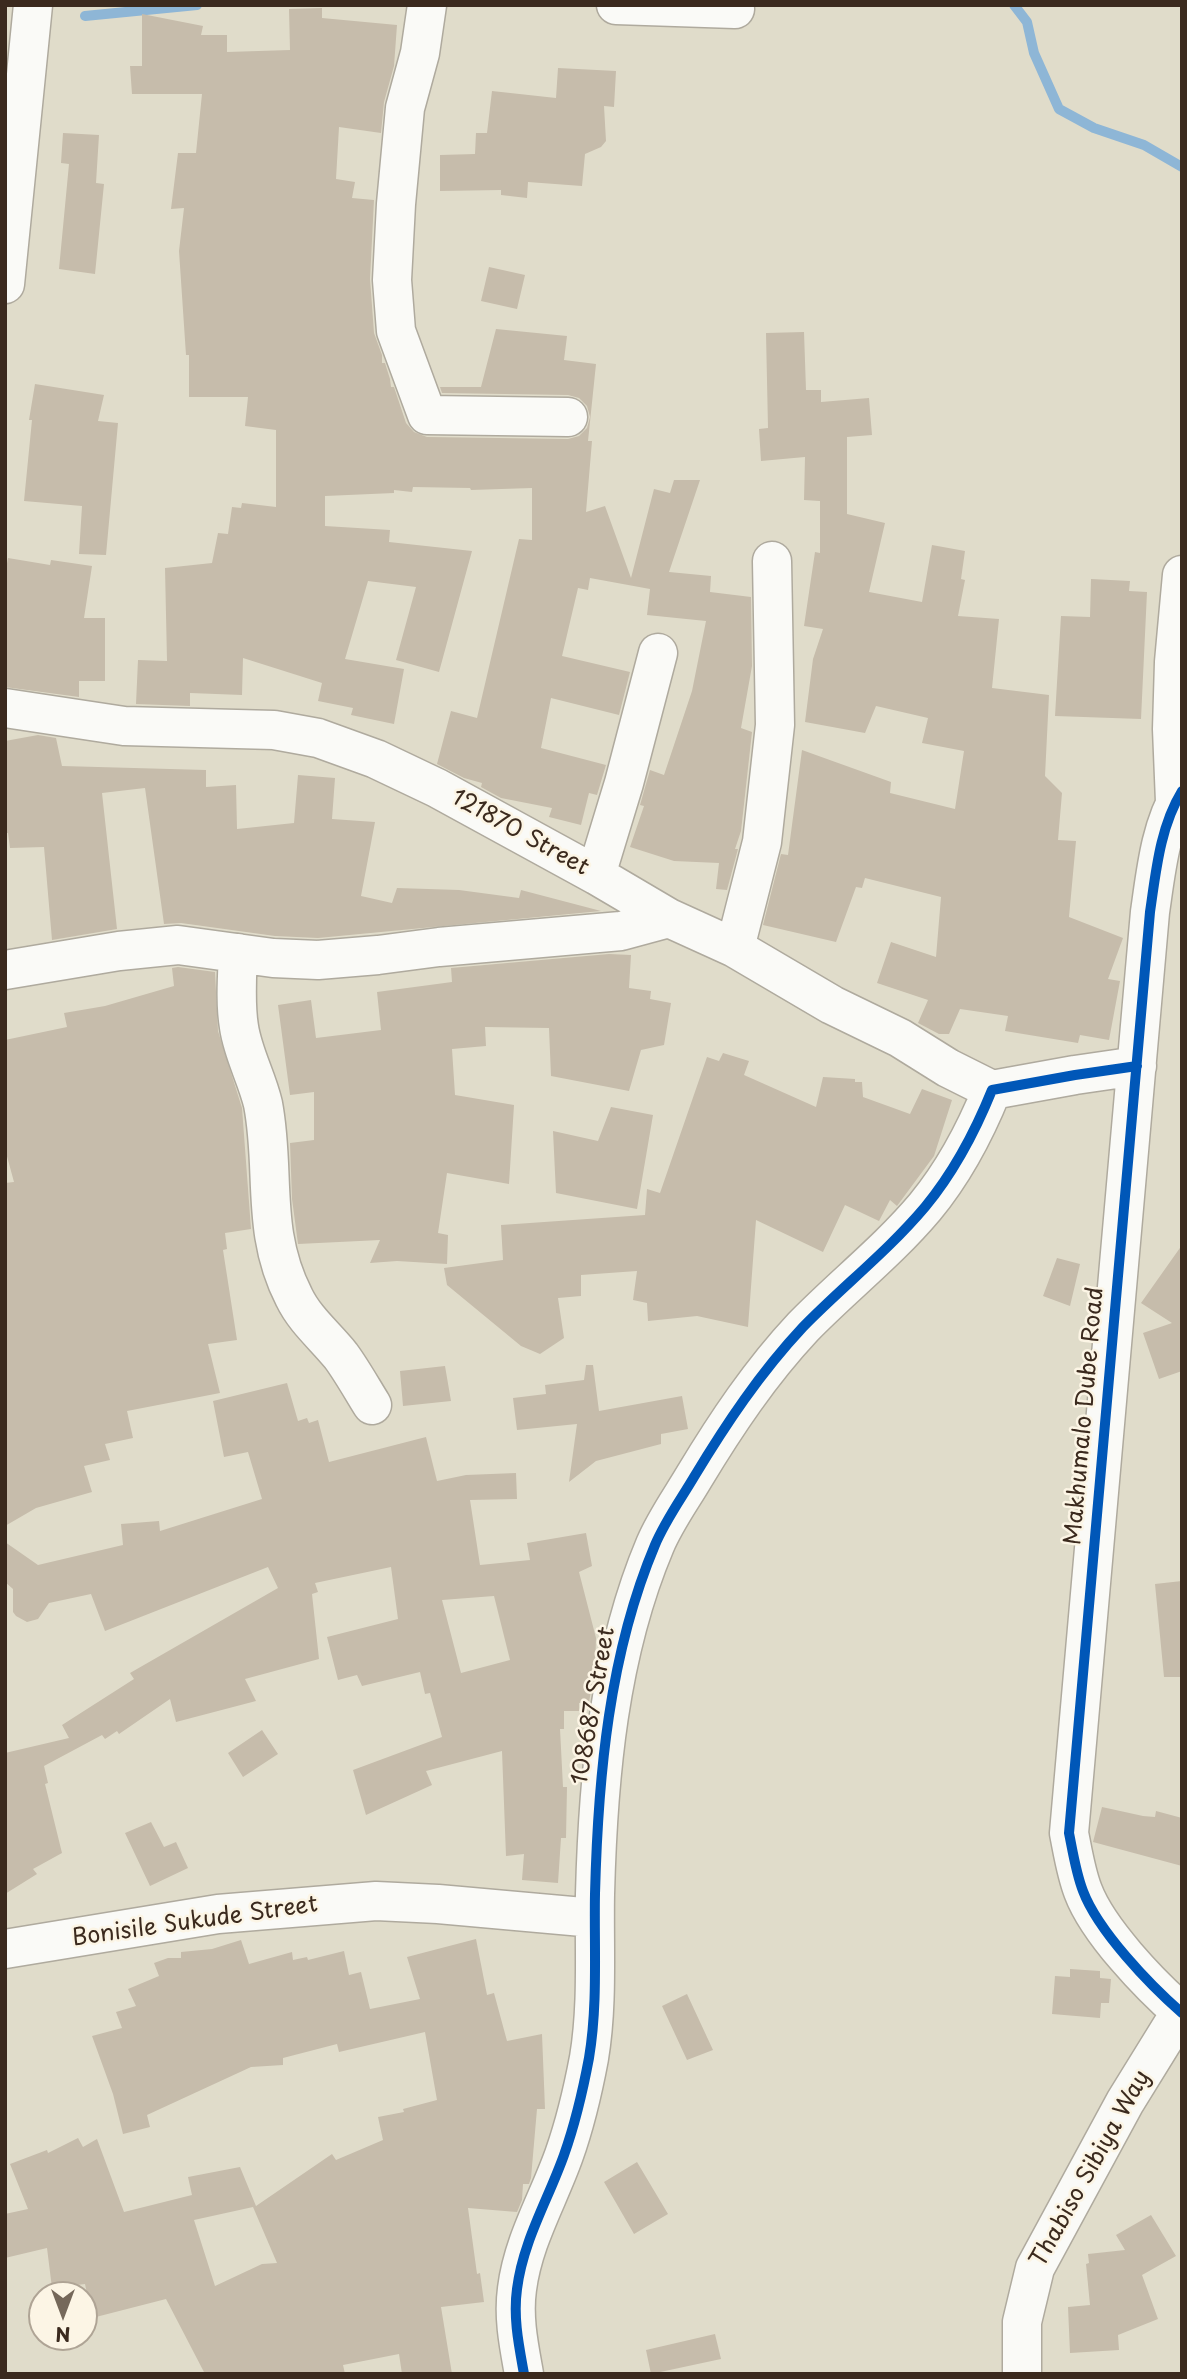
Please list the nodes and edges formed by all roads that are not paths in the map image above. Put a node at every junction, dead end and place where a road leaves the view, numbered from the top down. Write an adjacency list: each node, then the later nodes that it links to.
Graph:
1 (33, 5): 5 (street)
2 (427, 5): 7 (street)
3 (616, 5): 4 (street)
4 (735, 9)
5 (16, 52): 6 (street)
6 (5, 284)
7 (568, 417)
8 (772, 561): 15 (street)
9 (1182, 575): 12 (street)
10 (658, 653): 13 (street)
11 (5, 708): 13 (street, 121870 Street)
12 (1179, 796): 18 (street, Makhumalo Dube Road)
13 (596, 875): 14 (street, 121870 Street)
14 (669, 918): 15 (street, 121870 Street); 16 (street)
15 (735, 948): 19 (street, 121870 Street)
16 (238, 953): 17 (street); 20 (street)
17 (5, 970)
18 (1137, 1066): 19 (street); 23 (street, Makhumalo Dube Road)
19 (992, 1090): 21 (street, 108687 Street)
20 (372, 1405)
21 (594, 1918): 22 (street, Bonisile Sukude Street); 24 (street, 108687 Street)
22 (5, 1949)
23 (1181, 2013): 25 (street, Thabiso Sibiya Way)
24 (524, 2374)
25 (1022, 2374)

